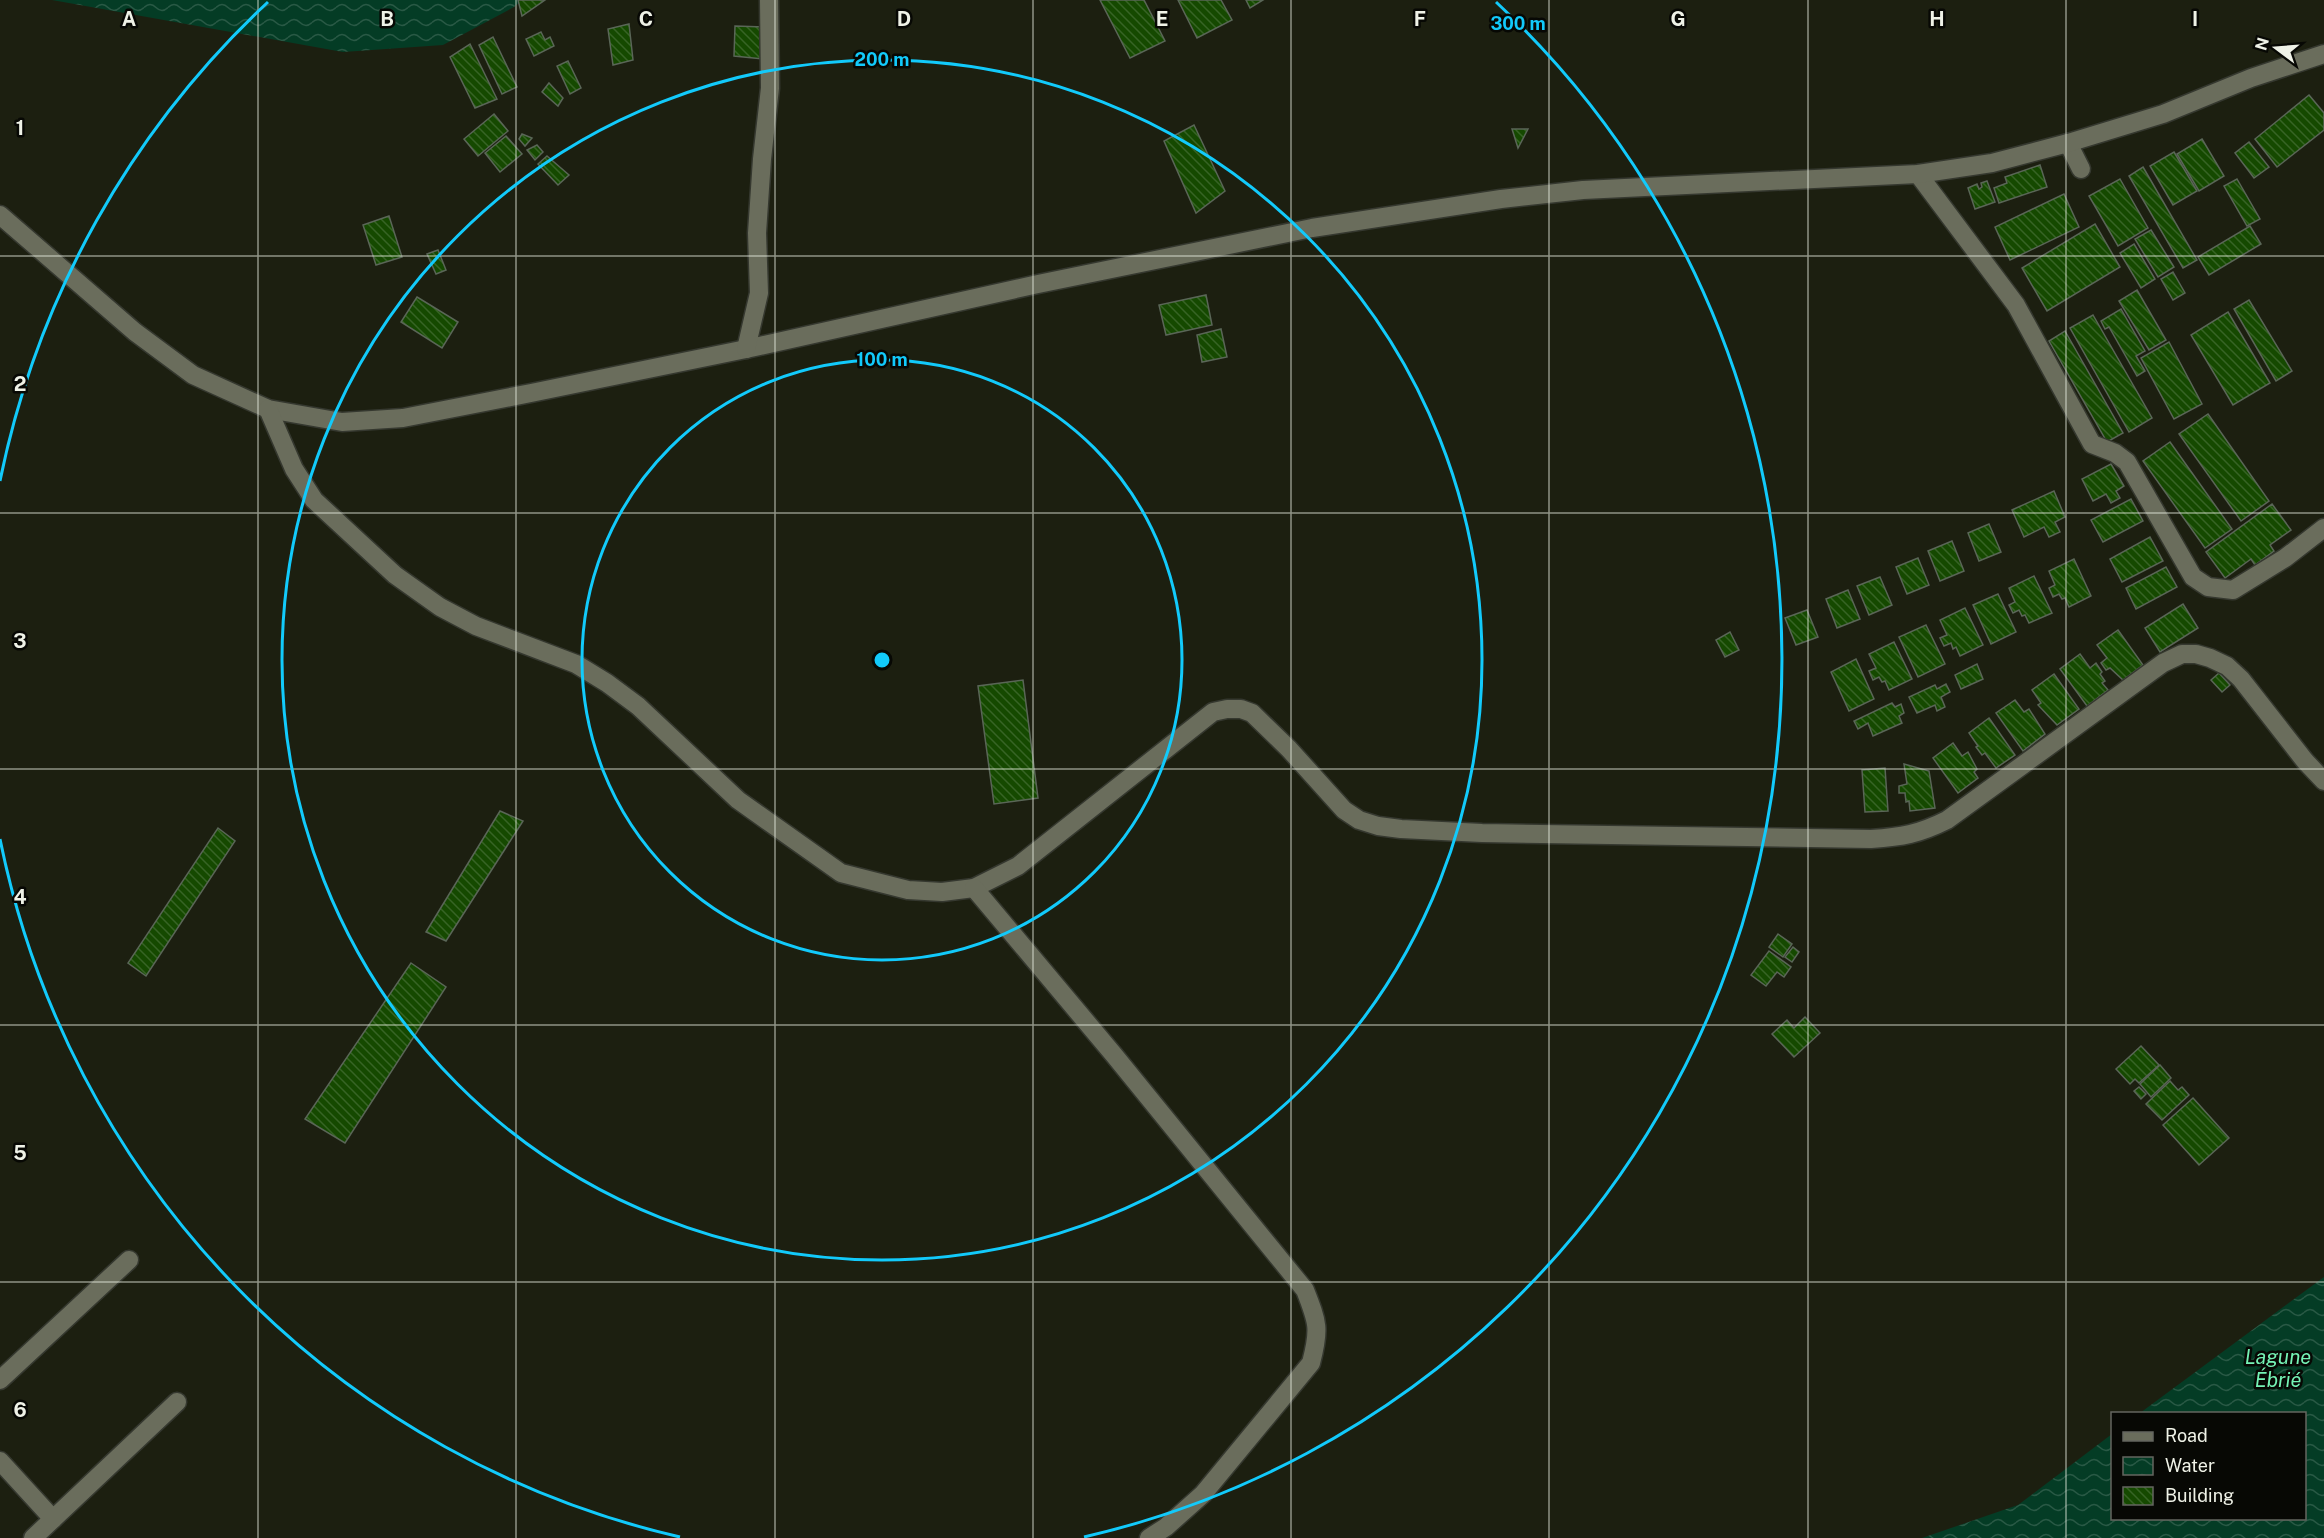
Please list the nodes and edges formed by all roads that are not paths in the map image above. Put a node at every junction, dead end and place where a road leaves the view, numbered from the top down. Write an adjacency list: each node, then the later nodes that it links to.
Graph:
1 (769, 0): 7 (street)
2 (2324, 54): 3 (street)
3 (2068, 143): 4 (street); 5 (street)
4 (2081, 169)
5 (1918, 174): 7 (street); 9 (street)
6 (0, 215): 8 (street)
7 (746, 349): 8 (street)
8 (268, 409): 11 (street)
9 (2324, 528)
10 (2324, 781): 11 (street)
11 (974, 888): 18 (street)
12 (129, 1260): 13 (street)
13 (0, 1380)
14 (177, 1402): 16 (street)
15 (0, 1461): 16 (street)
16 (53, 1519): 17 (street)
17 (33, 1538)
18 (1149, 1538)

